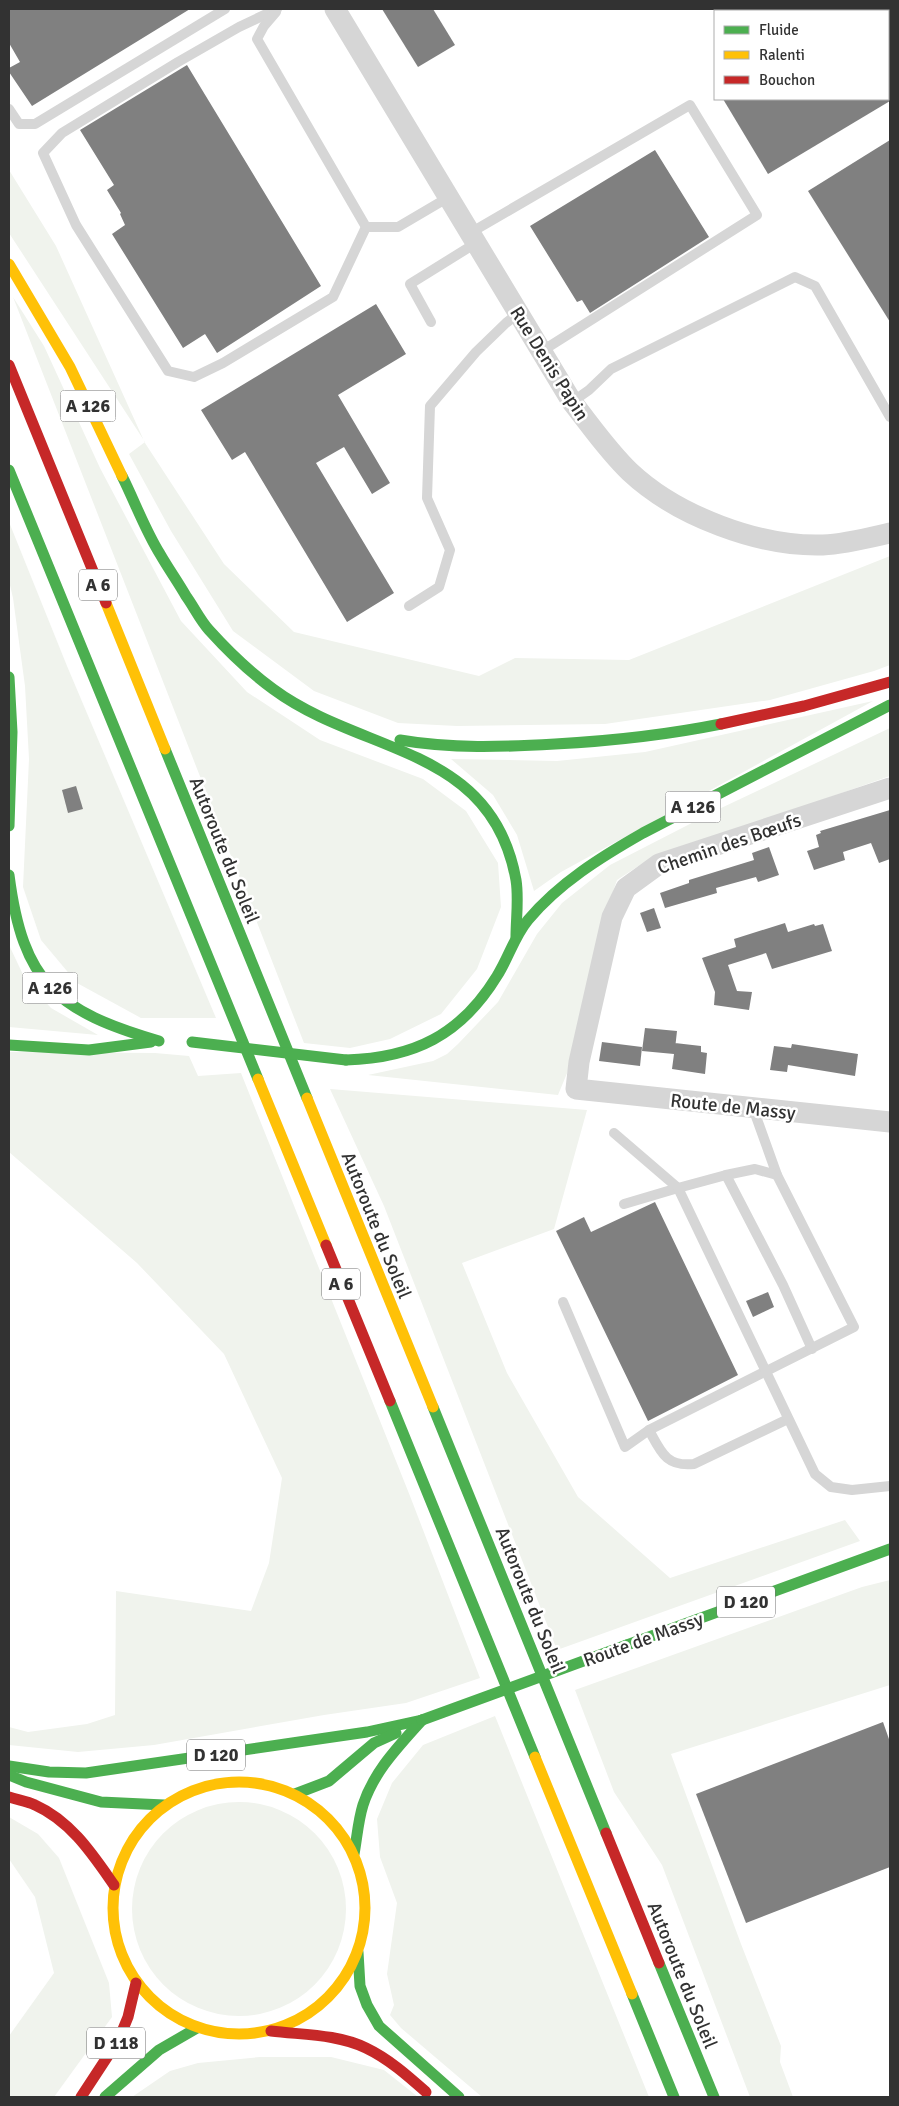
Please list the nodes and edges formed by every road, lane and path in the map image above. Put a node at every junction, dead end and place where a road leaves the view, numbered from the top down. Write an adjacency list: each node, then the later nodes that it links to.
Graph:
1 (225, 9): 4 (lane)
2 (278, 9): 6 (lane); 6 (lane)
3 (335, 9): 5 (street, Rue Denis Papin)
4 (9, 109)
5 (449, 197): 6 (lane); 7 (street, Rue Denis Papin)
6 (366, 227)
7 (473, 238): 9 (street, Rue Denis Papin); 10 (lane); 11 (lane)
8 (9, 264): 21 (main road, A 126)
9 (519, 313): 11 (street, Rue Denis Papin); 17 (lane)
10 (431, 322)
11 (542, 351): 13 (street, Rue Denis Papin)
12 (9, 365): 62 (main road, Autoroute du Soleil / A 6)
13 (572, 402): 14 (lane); 16 (street, Rue Denis Papin)
14 (890, 417)
15 (9, 470): 61 (main road, A 6)
16 (890, 533)
17 (409, 606)
18 (9, 677): 23 (main road)
19 (890, 682): 21 (main road, A 126)
20 (890, 705): 25 (main road, A 126)
21 (350, 729): 25 (main road)
22 (890, 788): 28 (street, Chemin des Bœufs)
23 (9, 826)
24 (9, 876): 27 (main road, A 126)
25 (516, 937): 26 (main road, A 126, bridge)
26 (188, 1042)
27 (9, 1045)
28 (576, 1089): 29 (street, Route de Massy)
29 (754, 1108): 30 (street, Route de Massy); 33 (lane)
30 (890, 1122)
31 (614, 1133): 34 (lane)
32 (726, 1175): 33 (lane); 34 (lane); 37 (lane)
33 (777, 1175): 37 (lane)
34 (678, 1188): 35 (lane); 38 (lane)
35 (624, 1204)
36 (563, 1302): 40 (lane)
37 (812, 1349): 38 (lane)
38 (766, 1372): 39 (lane); 40 (lane)
39 (788, 1419): 40 (lane); 41 (lane)
40 (648, 1430)
41 (890, 1486)
42 (890, 1549): 44 (main road, Route de Massy / D 120)
43 (890, 1556): 44 (main road, Route de Massy / D 120)
44 (865, 1559): 45 (main road, Route de Massy / D 120, bridge)
45 (422, 1720): 46 (main road, D 120); 48 (main road, Route de Massy / D 120); 51 (main road, Route de Massy / D 120)
46 (9, 1766)
47 (9, 1775): 50 (main road)
48 (295, 1794): 50 (main road); 51 (main road)
49 (9, 1797): 52 (main road)
50 (164, 1806): 52 (main road)
51 (354, 1854): 53 (main road)
52 (114, 1885): 54 (main road)
53 (358, 1952): 56 (main road); 60 (main road)
54 (136, 1983): 55 (main road); 57 (main road, D 118)
55 (197, 2028): 56 (main road); 58 (main road, D 118)
56 (271, 2031): 59 (main road)
57 (81, 2097)
58 (105, 2097)
59 (433, 2097)
60 (459, 2097)
61 (674, 2097)
62 (714, 2097)

